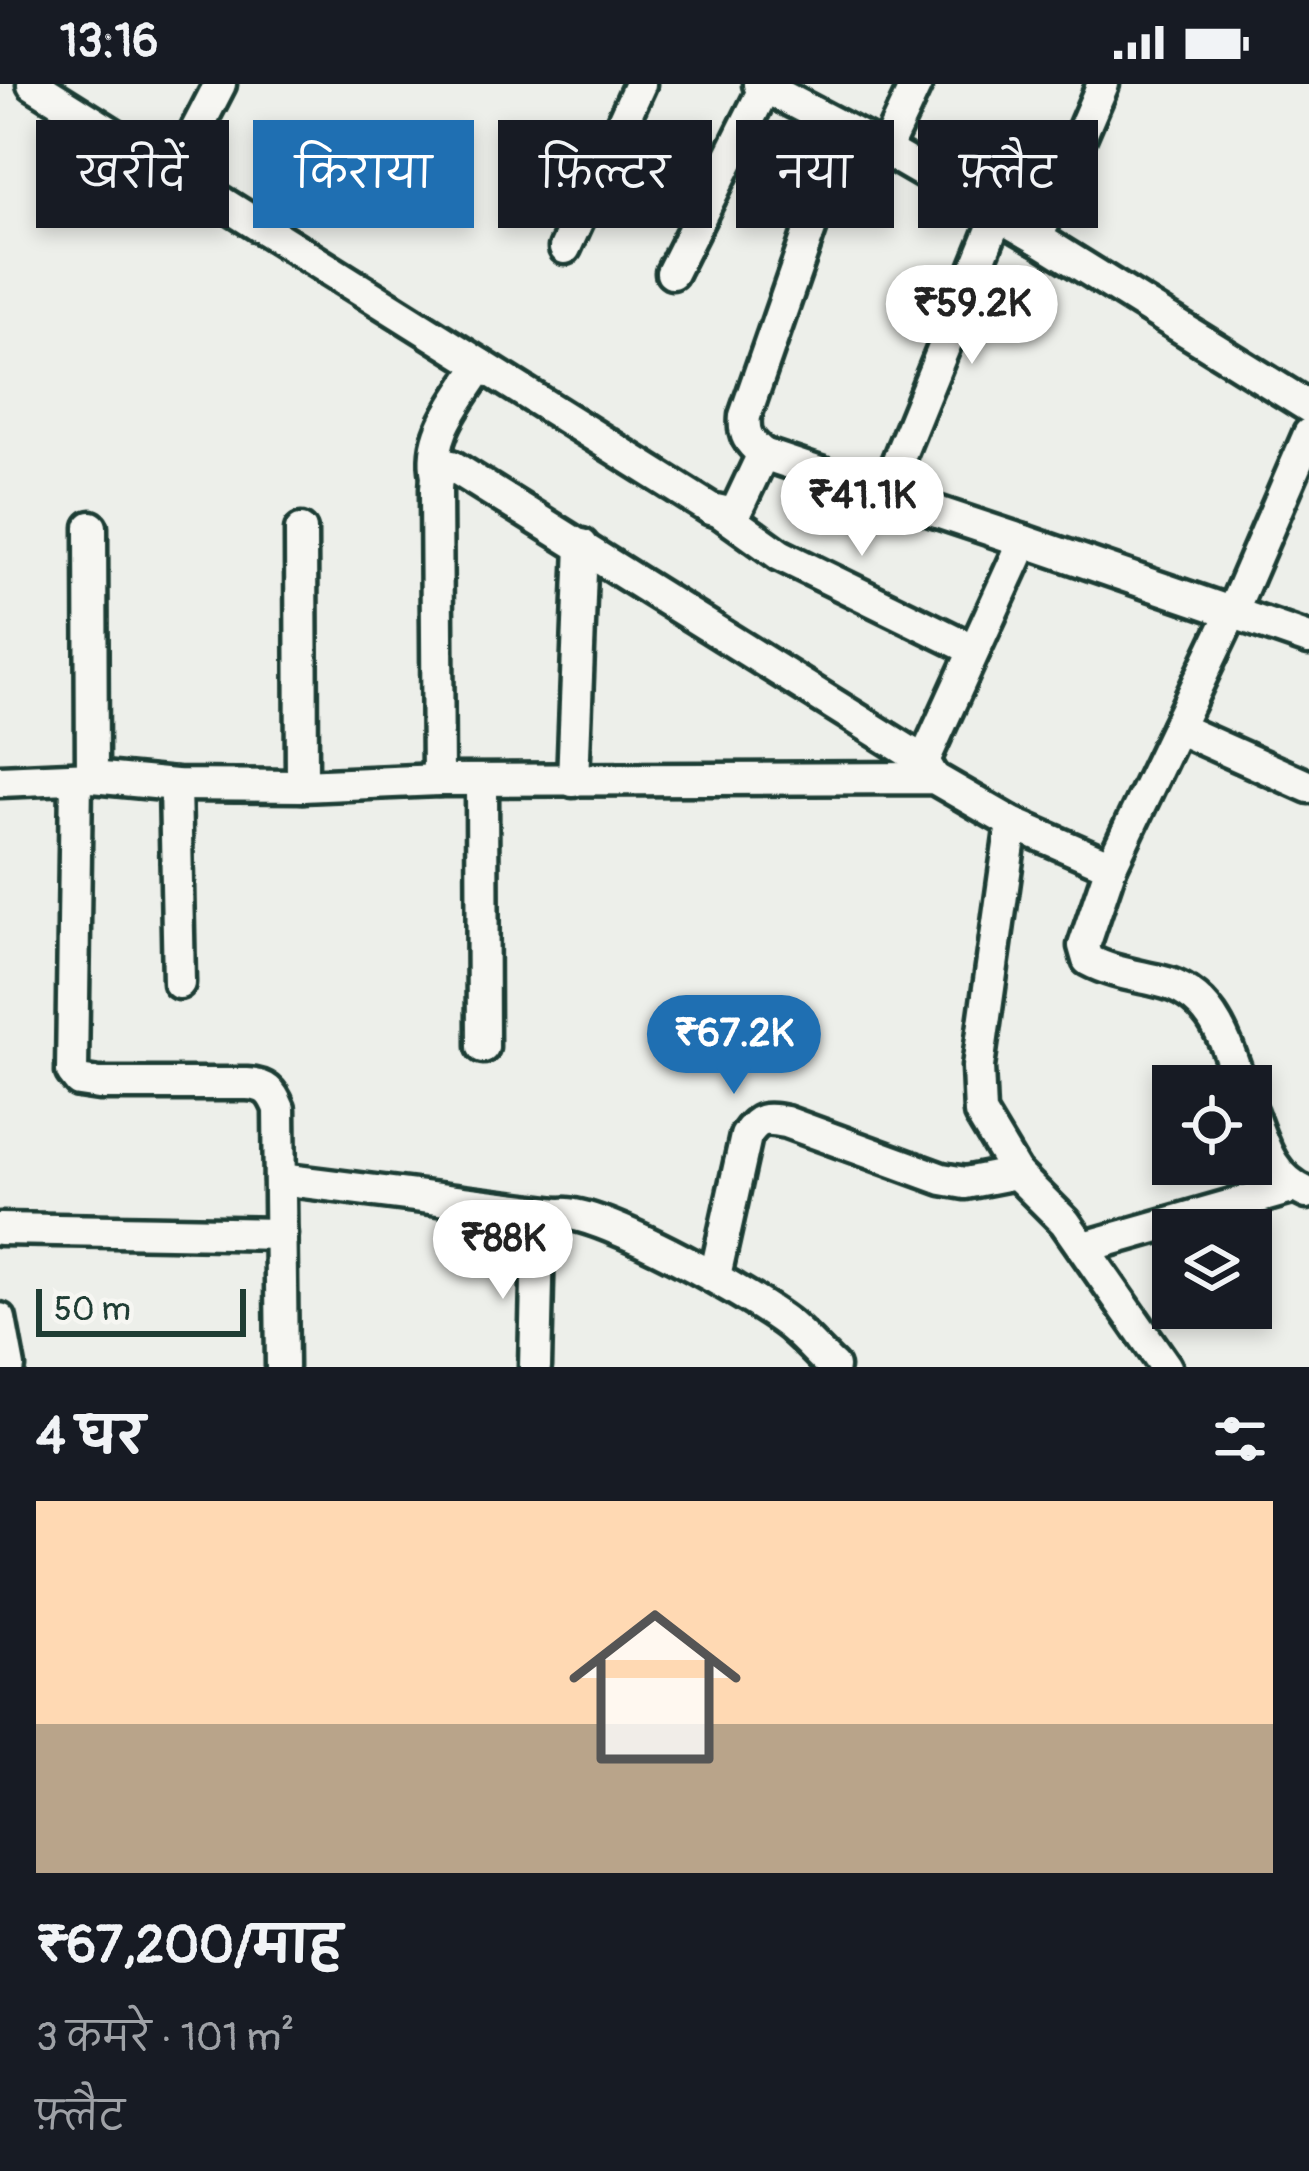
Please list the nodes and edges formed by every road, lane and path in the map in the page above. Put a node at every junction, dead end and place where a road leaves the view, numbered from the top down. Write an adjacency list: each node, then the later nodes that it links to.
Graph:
1 (33, 84): 8 (street)
2 (220, 84): 9 (street)
3 (640, 84): 17 (street)
4 (916, 84): 11 (street)
5 (1103, 84): 16 (street)
6 (762, 86): 7 (street); 18 (street)
7 (799, 92): 10 (street)
8 (90, 120)
9 (201, 120)
10 (831, 120)
11 (894, 131)
12 (229, 207): 19 (street)
13 (810, 228): 22 (street)
14 (993, 228): 24 (street)
15 (1018, 228): 16 (street)
16 (1037, 238): 20 (street)
17 (565, 248)
18 (672, 273)
19 (481, 365): 23 (street); 25 (street)
20 (1309, 407)
21 (1307, 442): 30 (street)
22 (763, 454): 24 (street); 25 (street)
23 (437, 476): 29 (street); 36 (street)
24 (885, 492): 28 (street)
25 (720, 512): 32 (street)
26 (91, 526): 35 (street)
27 (301, 530): 41 (street)
28 (1024, 541): 30 (street); 32 (street)
29 (582, 545): 34 (street); 38 (street)
30 (1233, 610): 31 (street); 33 (street)
31 (1309, 639)
32 (974, 650): 34 (street)
33 (1177, 728): 42 (street); 44 (street)
34 (929, 770): 38 (street); 43 (street)
35 (84, 778): 37 (street); 40 (street); 50 (street)
36 (438, 780): 39 (street); 41 (street)
37 (0, 781)
38 (573, 781): 39 (street)
39 (482, 782): 46 (street)
40 (176, 785): 41 (street); 45 (street)
41 (302, 786)
42 (1309, 788)
43 (1012, 824): 44 (street); 49 (street)
44 (1111, 866): 47 (street)
45 (178, 983)
46 (483, 1047)
47 (1233, 1065)
48 (1272, 1165): 51 (street)
49 (1016, 1173): 55 (street); 56 (street)
50 (280, 1179): 52 (street); 54 (street)
51 (1302, 1191): 55 (street)
52 (558, 1214): 56 (street); 60 (street)
53 (0, 1229): 54 (street)
54 (281, 1234): 59 (street)
55 (1085, 1247): 62 (street)
56 (715, 1276): 61 (street)
57 (0, 1319): 58 (street)
58 (9, 1367)
59 (282, 1367)
60 (535, 1367)
61 (833, 1367)
62 (1166, 1367)

